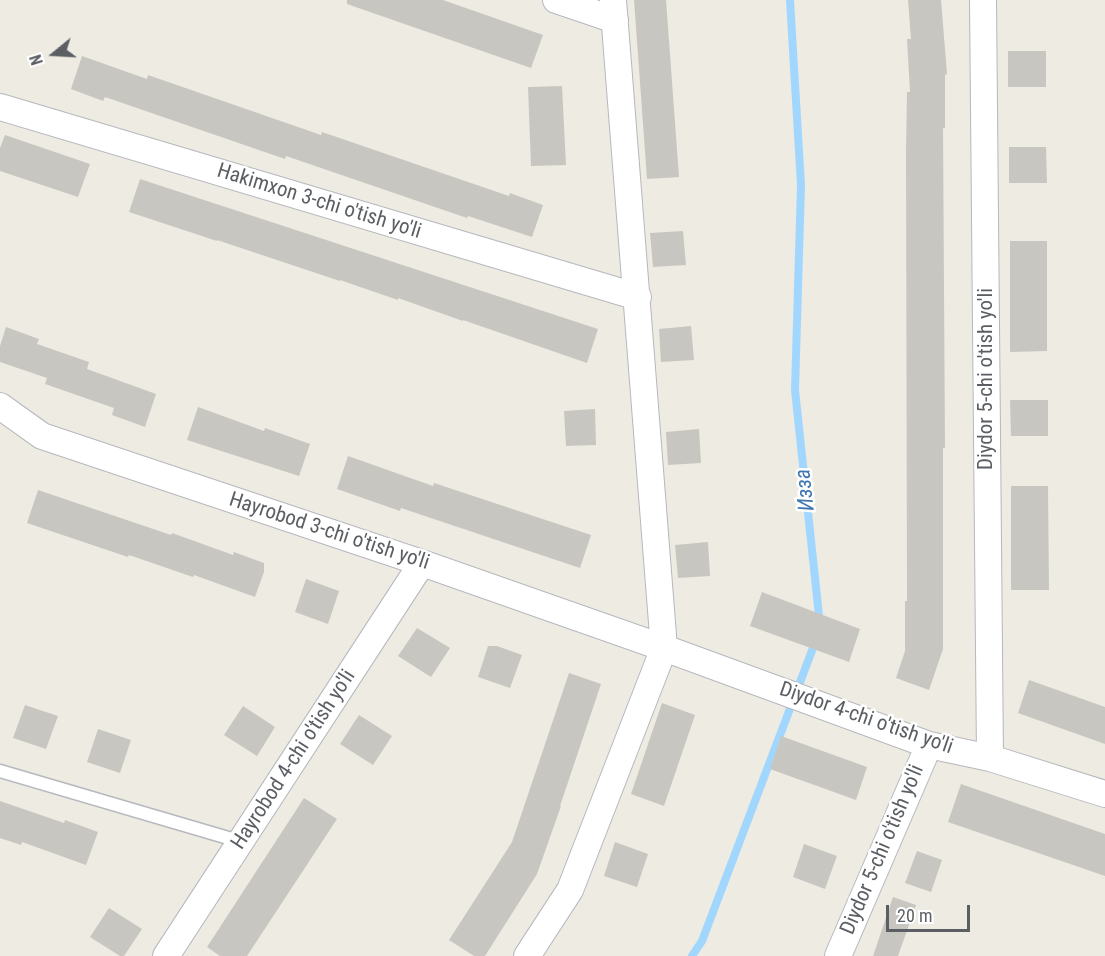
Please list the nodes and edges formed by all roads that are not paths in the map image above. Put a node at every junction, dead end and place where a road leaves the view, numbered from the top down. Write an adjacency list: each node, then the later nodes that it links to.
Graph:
1 (556, 0): 3 (street)
2 (987, 1): 10 (street, Diydor 5-chi o'tish yo'li)
3 (614, 10): 5 (street)
4 (0, 107): 5 (street, Hakimxon 3-chi o'tish yo'li)
5 (638, 297): 8 (street)
6 (0, 406): 7 (street, Hayrobod 3-chi o'tish yo'li)
7 (422, 563): 8 (street, Hayrobod 3-chi o'tish yo'li); 13 (street, Hayrobod 4-chi o'tish yo'li)
8 (664, 648): 9 (street, Diydor 4-chi o'tish yo'li); 15 (street)
9 (928, 745): 10 (street, Diydor 4-chi o'tish yo'li); 16 (street, Diydor 5-chi o'tish yo'li)
10 (990, 758): 12 (street, Diydor 4-chi o'tish yo'li)
11 (0, 771): 13 (lane)
12 (1105, 794)
13 (242, 842): 14 (street, Hayrobod 4-chi o'tish yo'li)
14 (166, 956)
15 (526, 956)
16 (838, 956)

